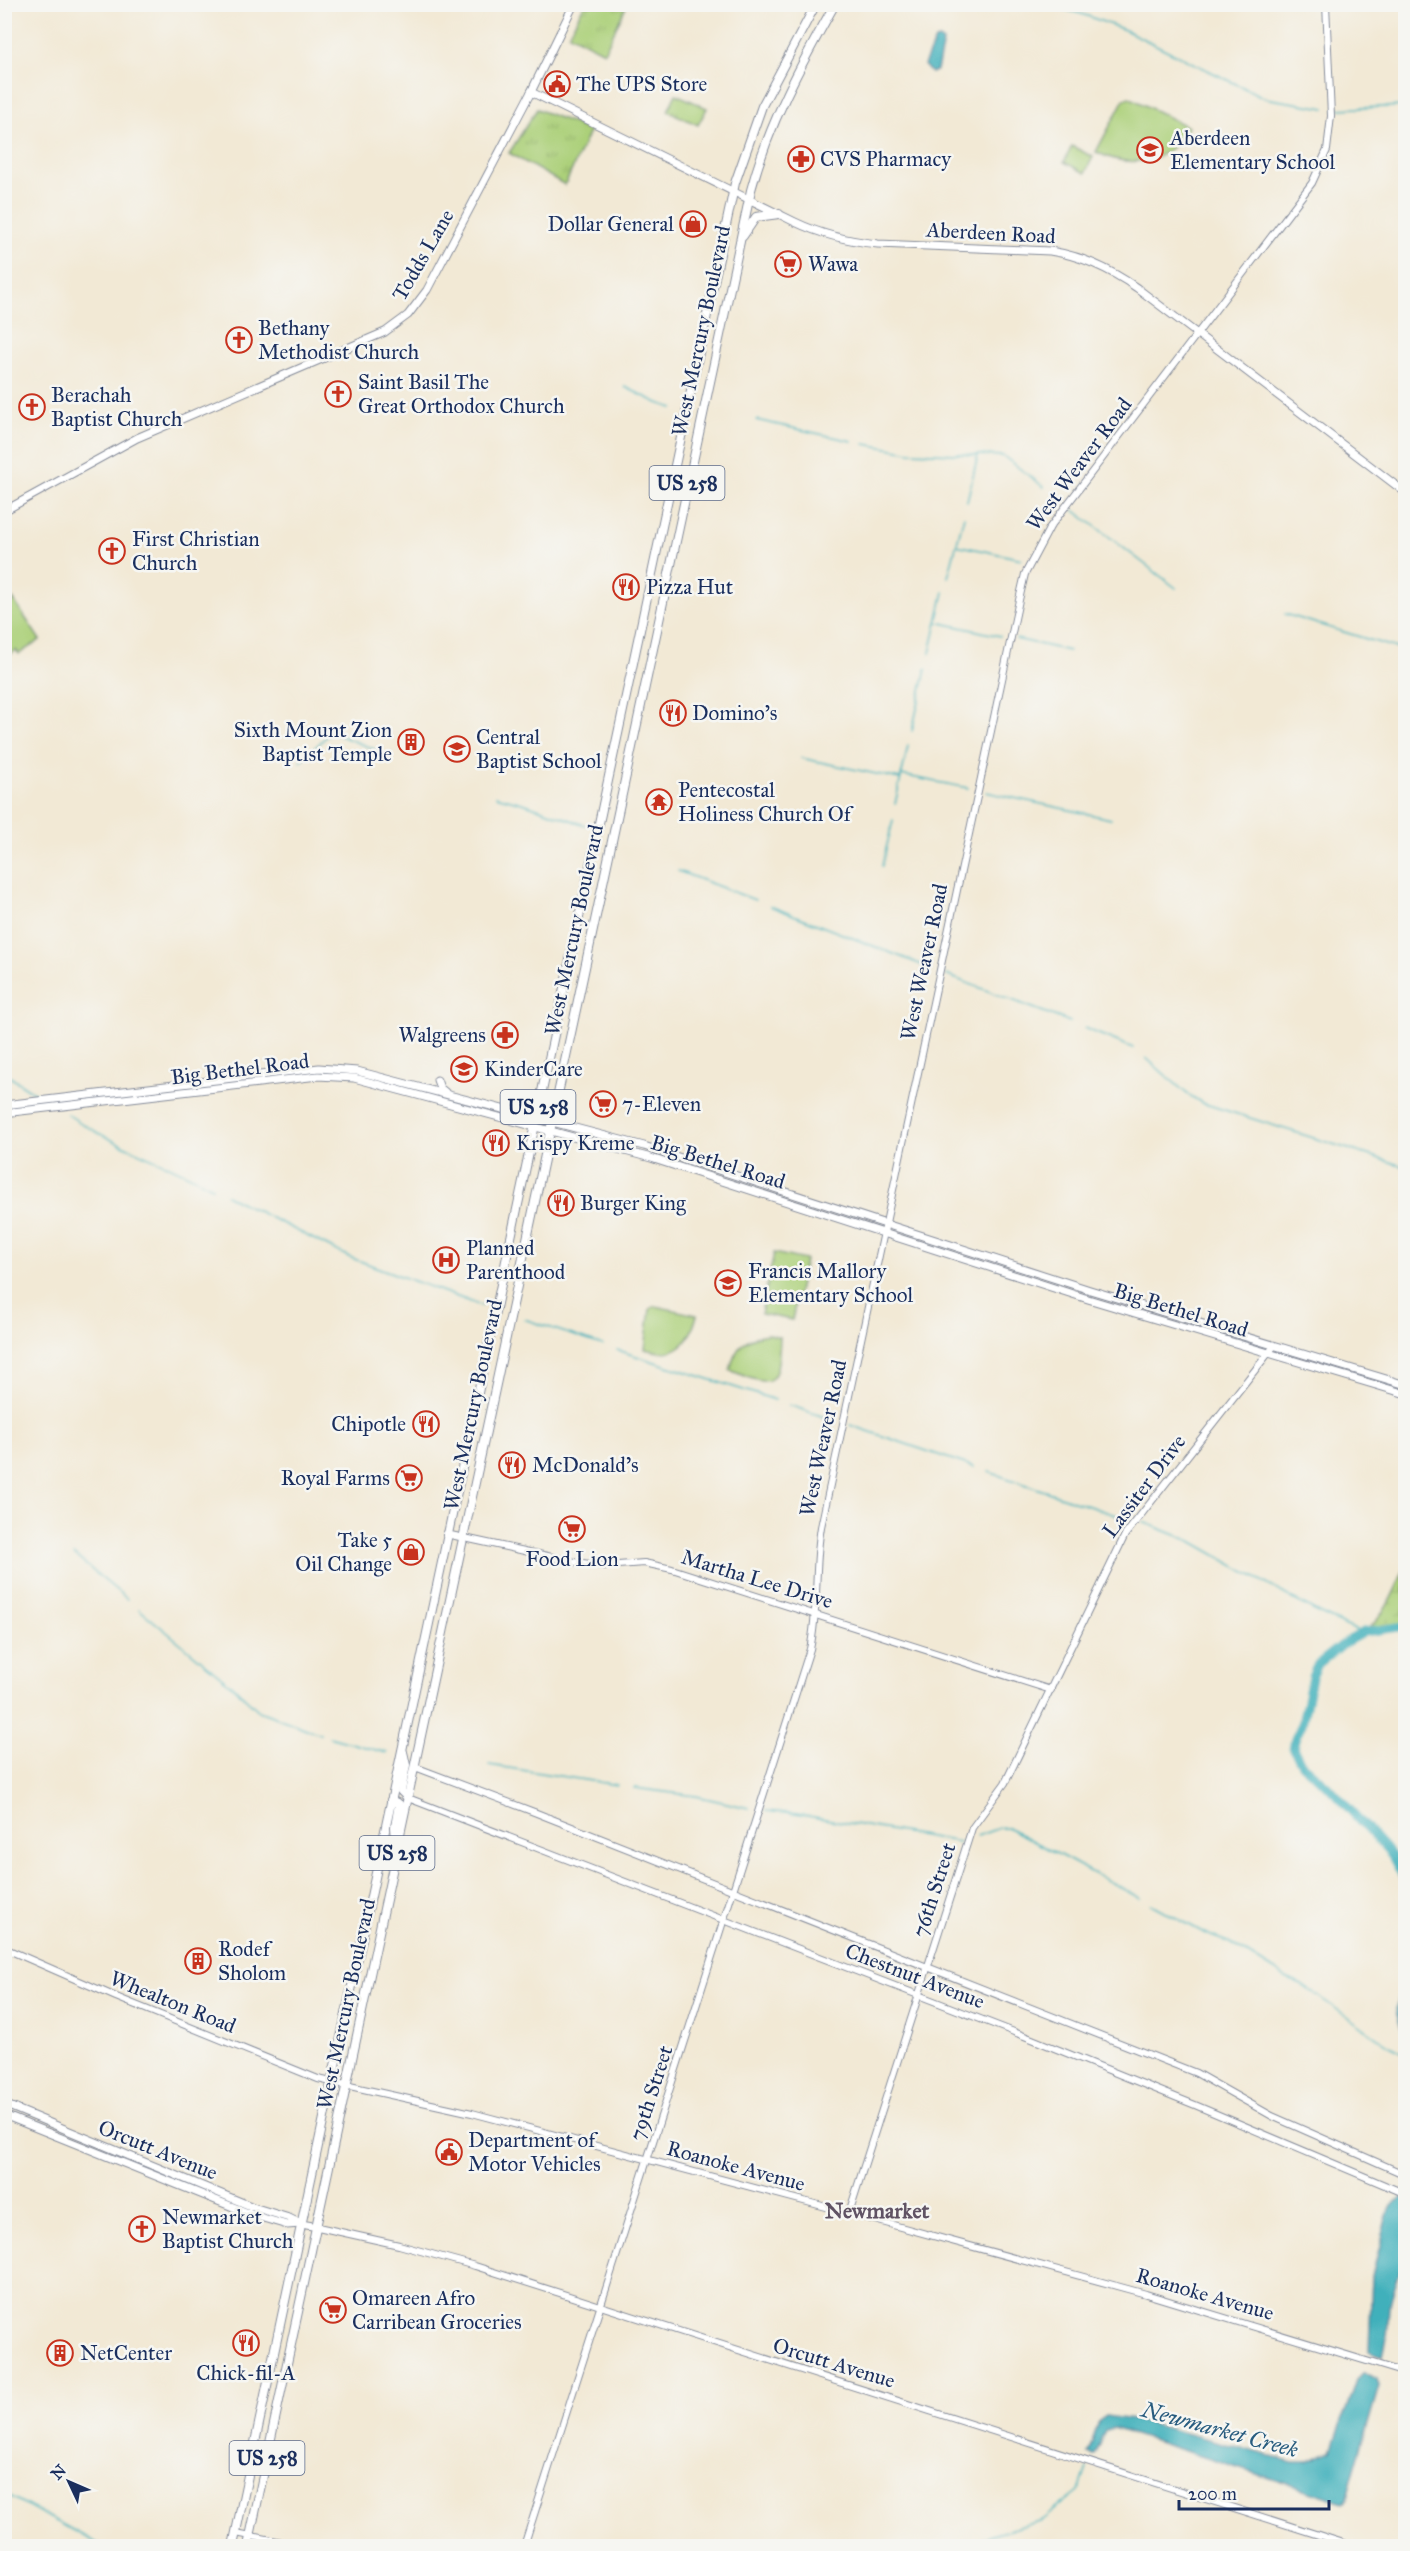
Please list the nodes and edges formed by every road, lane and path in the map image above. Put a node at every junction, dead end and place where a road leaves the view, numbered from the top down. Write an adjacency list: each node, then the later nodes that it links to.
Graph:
1 (574, 4): 5 (main road, Todds Lane)
2 (816, 4): 6 (highway, West Mercury Boulevard / US 258)
3 (835, 4): 7 (highway, West Mercury Boulevard / US 258)
4 (1326, 4): 10 (street, West Weaver Road)
5 (531, 92): 6 (main road, Aberdeen Road); 12 (main road, Todds Lane)
6 (733, 192): 7 (main road, Aberdeen Road); 17 (highway, West Mercury Boulevard / US 258)
7 (749, 199): 8 (main road, Aberdeen Road); 9 (highway, West Mercury Boulevard / US 258)
8 (779, 214): 9 (highway); 10 (main road, Aberdeen Road)
9 (740, 241): 18 (highway, West Mercury Boulevard / US 258)
10 (1197, 334): 11 (main road, Aberdeen Road); 21 (street, West Weaver Road)
11 (1406, 493)
12 (4, 511)
13 (437, 1080): 14 (main road)
14 (452, 1096): 15 (main road, Big Bethel Road); 17 (main road, Big Bethel Road)
15 (4, 1105)
16 (4, 1113): 19 (main road, Big Bethel Road)
17 (536, 1118): 18 (main road, Big Bethel Road); 19 (highway, West Mercury Boulevard / US 258)
18 (553, 1122): 20 (highway, West Mercury Boulevard / US 258); 21 (main road, Big Bethel Road)
19 (534, 1128): 20 (main road, Big Bethel Road); 27 (highway, West Mercury Boulevard / US 258)
20 (551, 1132): 22 (main road, Big Bethel Road); 28 (highway, West Mercury Boulevard / US 258)
21 (885, 1224): 22 (street, West Weaver Road); 23 (main road, Big Bethel Road)
22 (883, 1233): 24 (main road, Big Bethel Road); 29 (street, West Weaver Road)
23 (1274, 1346): 24 (street, Lassiter Drive); 25 (main road, Big Bethel Road)
24 (1268, 1353): 26 (main road, Big Bethel Road); 31 (street, Lassiter Drive)
25 (1406, 1385)
26 (1406, 1394)
27 (446, 1534): 28 (street, Martha Lee Drive); 33 (highway, West Mercury Boulevard / US 258)
28 (463, 1539): 29 (street, Martha Lee Drive); 34 (highway, West Mercury Boulevard / US 258)
29 (816, 1615): 30 (street, West Weaver Road); 31 (street, Martha Lee Drive)
30 (810, 1649): 38 (street, 79th Street)
31 (1051, 1690): 32 (street, Lassiter Drive)
32 (1034, 1726): 41 (street, 76th Street)
33 (402, 1749): 35 (highway); 36 (highway, West Mercury Boulevard / US 258)
34 (415, 1767): 35 (highway, West Mercury Boulevard / US 258); 38 (street, Chestnut Avenue)
35 (408, 1798): 37 (highway, West Mercury Boulevard / US 258); 39 (street, Chestnut Avenue)
36 (391, 1800): 37 (highway); 43 (highway, West Mercury Boulevard / US 258)
37 (397, 1851): 44 (highway, West Mercury Boulevard / US 258)
38 (733, 1891): 39 (street, 79th Street); 41 (street, Chestnut Avenue)
39 (724, 1920): 42 (street, Chestnut Avenue); 47 (street, 79th Street)
40 (4, 1948): 43 (street, Whealton Road)
41 (928, 1966): 42 (street, 76th Street); 48 (street, Chestnut Avenue)
42 (919, 1995): 51 (street, Chestnut Avenue); 52 (street, 76th Street)
43 (331, 2083): 44 (street, Roanoke Avenue); 53 (highway, West Mercury Boulevard / US 258)
44 (347, 2086): 47 (street, Roanoke Avenue); 54 (highway, West Mercury Boulevard / US 258)
45 (4, 2104): 50 (main road, Orcutt Avenue)
46 (4, 2115): 49 (main road, Orcutt Avenue)
47 (648, 2159): 52 (street, Roanoke Avenue); 55 (street, 79th Street)
48 (1406, 2175)
49 (189, 2191): 50 (main road); 53 (main road, Orcutt Avenue)
50 (215, 2191): 53 (main road, Orcutt Avenue)
51 (1406, 2194)
52 (849, 2213): 56 (street, Roanoke Avenue)
53 (301, 2224): 54 (main road, Orcutt Avenue); 57 (highway, West Mercury Boulevard / US 258)
54 (318, 2227): 55 (street, Orcutt Avenue); 58 (highway, West Mercury Boulevard / US 258)
55 (600, 2306): 62 (street, 79th Street); 63 (street, Orcutt Avenue)
56 (1406, 2373)
57 (236, 2533): 58 (street); 59 (highway, West Mercury Boulevard / US 258)
58 (251, 2535): 60 (highway, West Mercury Boulevard / US 258); 61 (street)
59 (233, 2547)
60 (248, 2547)
61 (302, 2547)
62 (524, 2547)
63 (1353, 2547)

